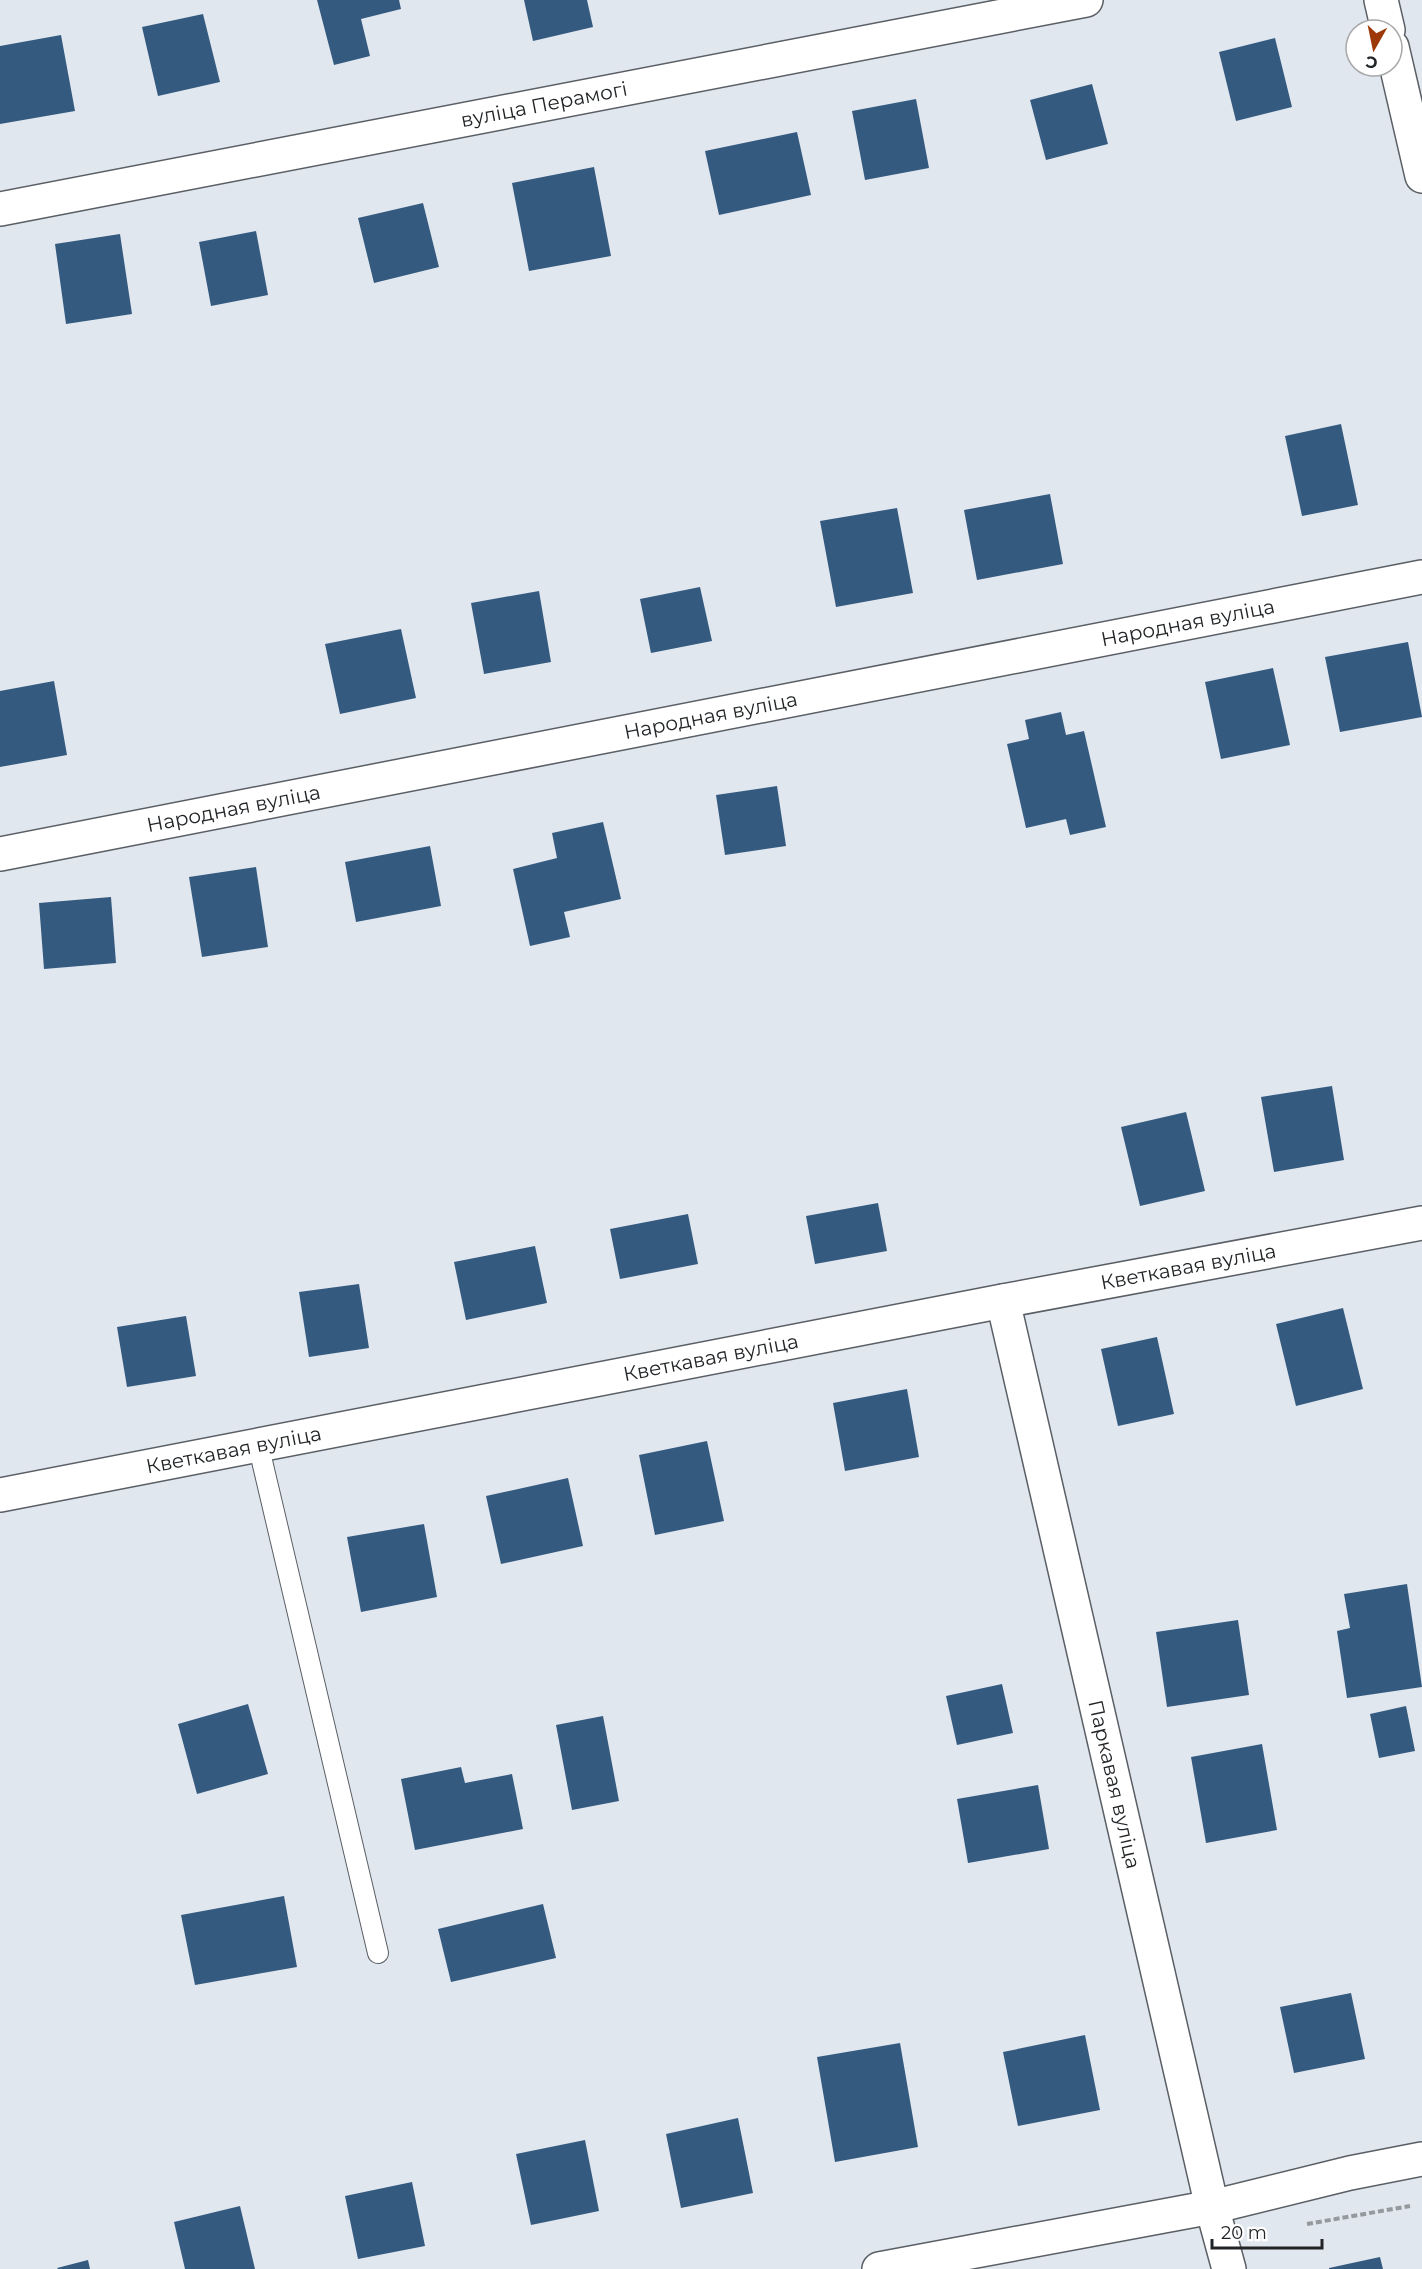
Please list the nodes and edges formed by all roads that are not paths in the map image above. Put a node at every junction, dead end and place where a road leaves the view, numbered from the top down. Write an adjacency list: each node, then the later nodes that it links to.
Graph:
1 (1086, 0): 6 (street, вуліца Перамогі)
2 (1381, 0): 3 (street)
3 (1385, 18)
4 (1399, 78): 5 (street)
5 (1422, 176)
6 (0, 209)
7 (1422, 577): 8 (street, Народная вуліца)
8 (0, 854)
9 (1422, 1223): 10 (street, Кветкавая вуліца)
10 (1003, 1301): 11 (street, Кветкавая вуліца); 15 (street, Паркавая вуліца)
11 (258, 1444): 12 (street, Кветкавая вуліца); 13 (lane)
12 (0, 1495)
13 (378, 1953)
14 (1422, 2159): 15 (street)
15 (1212, 2207): 16 (street); 17 (street, Паркавая вуліца)
16 (879, 2269)
17 (1229, 2269)

